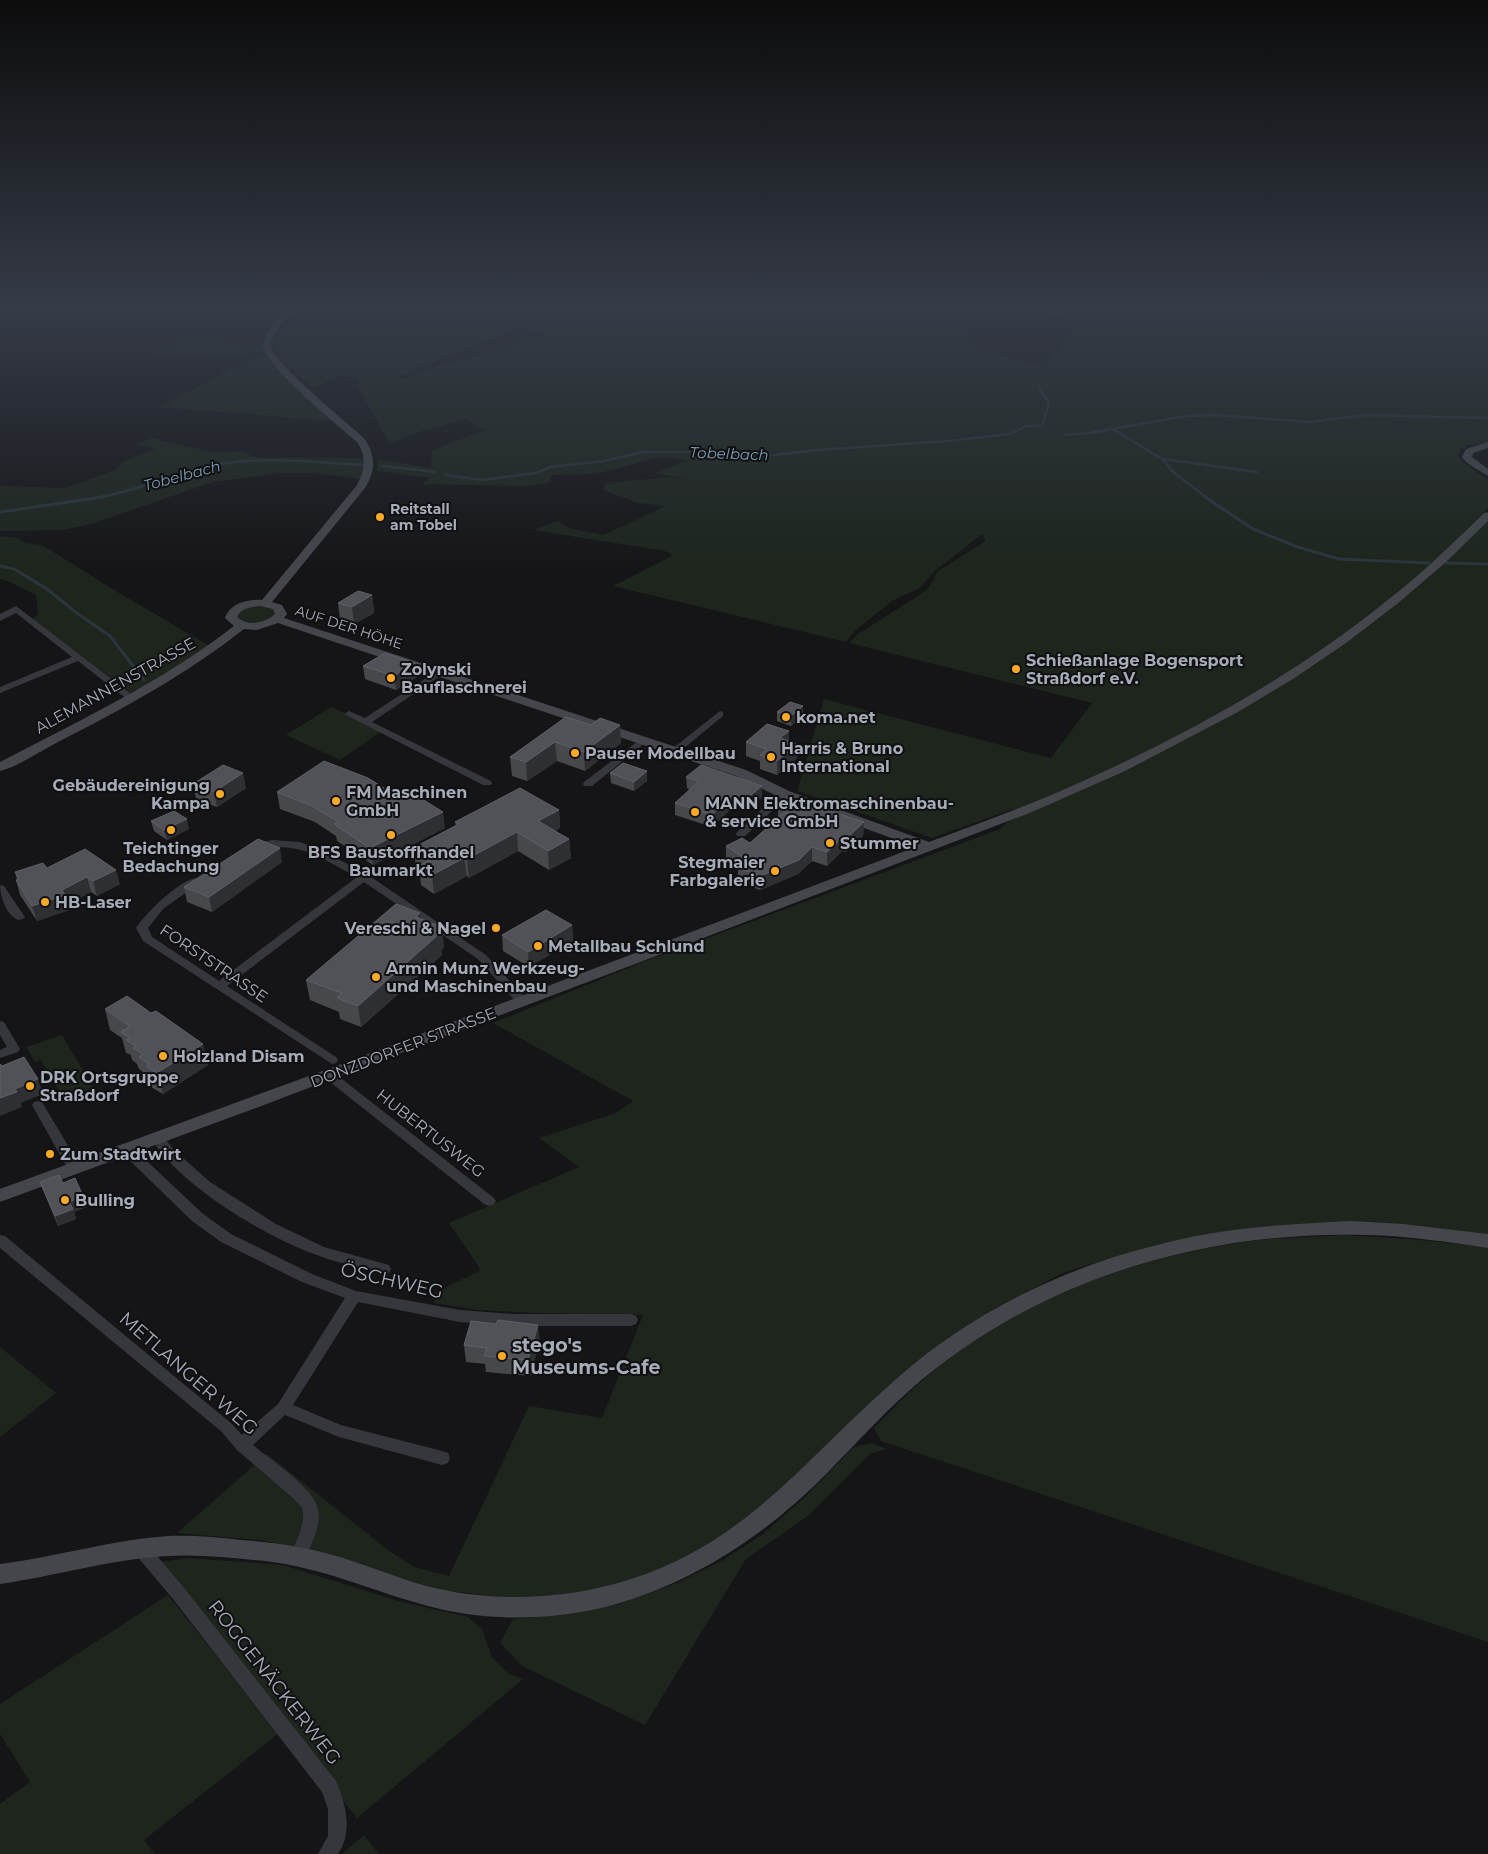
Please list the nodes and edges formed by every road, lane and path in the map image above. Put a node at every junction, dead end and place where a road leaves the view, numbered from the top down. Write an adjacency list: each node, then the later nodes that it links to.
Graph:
1 (312, 397): 5 (main road)
2 (1488, 446): 3 (main road)
3 (1488, 473)
4 (1488, 515): 23 (main road, DONZDORFER STRASSE)
5 (265, 603): 7 (main road); 8 (main road)
6 (0, 618): 9 (street)
7 (277, 619): 8 (main road); 10 (main road, AUF DER HÖHE)
8 (242, 625): 12 (main road, ALEMANNENSTRASSE)
9 (77, 658): 11 (street); 12 (street)
10 (440, 672): 15 (street); 16 (main road, AUF DER HÖHE)
11 (0, 690)
12 (130, 698): 18 (main road, ALEMANNENSTRASSE)
13 (349, 714): 15 (street)
14 (720, 714): 17 (street)
15 (366, 722): 19 (street)
16 (642, 741): 17 (main road, AUF DER HÖHE); 20 (street)
17 (675, 751): 21 (main road, AUF DER HÖHE)
18 (0, 767)
19 (487, 783)
20 (588, 784)
21 (784, 794): 22 (street); 23 (main road, AUF DER HÖHE)
22 (741, 834)
23 (928, 847): 30 (main road, DONZDORFER STRASSE)
24 (246, 850): 26 (street)
25 (207, 874): 29 (street, FORSTSTRASSE)
26 (364, 877): 29 (street); 30 (street)
27 (0, 888): 28 (street)
28 (19, 917)
29 (220, 986): 33 (street, FORSTSTRASSE)
30 (522, 1001): 33 (main road, DONZDORFER STRASSE)
31 (0, 1025): 32 (street)
32 (0, 1054)
33 (331, 1067): 35 (main road, DONZDORFER STRASSE); 39 (street, HUBERTUSWEG)
34 (38, 1105): 37 (street)
35 (158, 1138): 36 (main road, DONZDORFER STRASSE); 42 (street)
36 (127, 1150): 37 (main road, DONZDORFER STRASSE); 43 (street, ÖSCHWEG)
37 (76, 1169): 38 (main road, DONZDORFER STRASSE)
38 (0, 1196)
39 (489, 1201)
40 (0, 1240): 46 (street, METLANGER WEG)
41 (1488, 1241): 49 (main road)
42 (384, 1269)
43 (354, 1296): 44 (street, ÖSCHWEG); 45 (street)
44 (631, 1320)
45 (283, 1408): 46 (street); 47 (street)
46 (242, 1445): 49 (street, METLANGER WEG)
47 (442, 1458)
48 (140, 1549): 49 (main road); 50 (main road); 51 (street, ROGGENÄCKERWEG)
49 (298, 1556)
50 (0, 1574)
51 (327, 1854)

